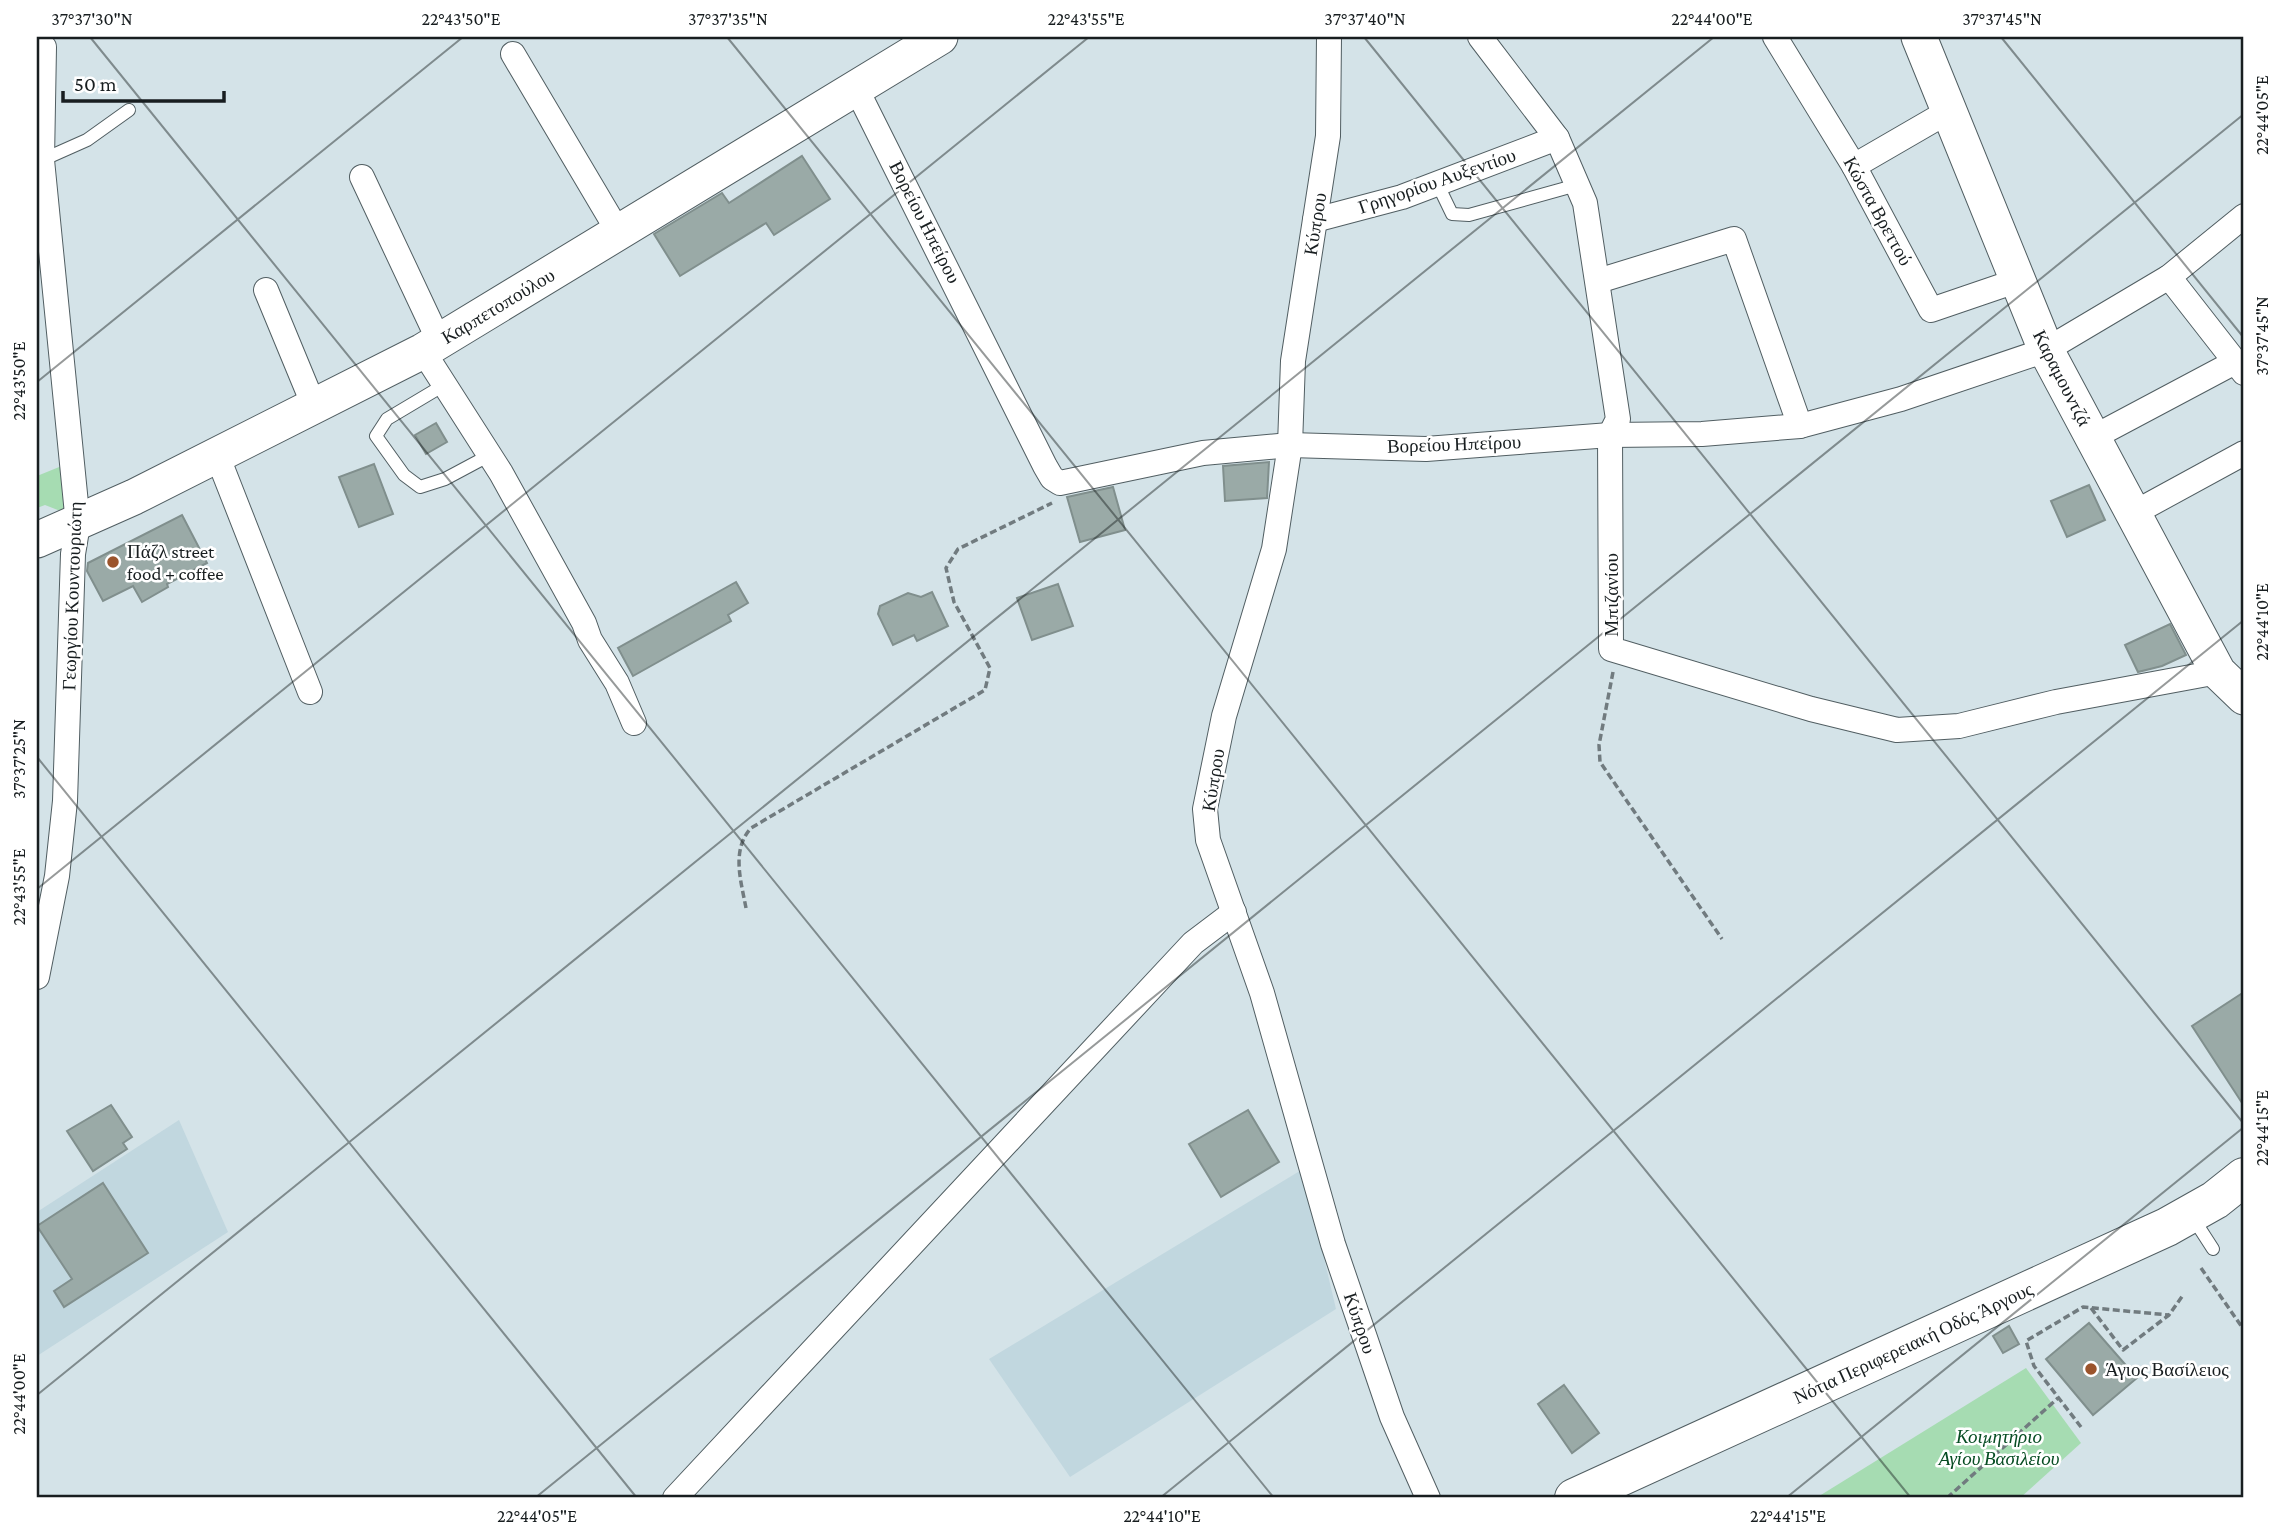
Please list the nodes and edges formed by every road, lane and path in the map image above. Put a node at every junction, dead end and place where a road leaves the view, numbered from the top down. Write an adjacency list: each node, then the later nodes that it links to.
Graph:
1 (940, 37): 8 (main road, Καρπετοπούλου)
2 (1329, 37): 18 (street, Κύπρου)
3 (1480, 37): 11 (street, Μπιζανίου)
4 (1775, 37): 13 (street, Κώστα Βρεττού)
5 (1919, 37): 10 (main road, Καραμουντζά)
6 (44, 47): 12 (street, Γεωργίου Κουντουριώτη)
7 (513, 54): 19 (street)
8 (856, 88): 19 (main road, Καρπετοπούλου); 33 (street, Βορείου Ηπείρου)
9 (129, 110): 12 (lane)
10 (1949, 111): 13 (street); 22 (main road, Καραμουντζά)
11 (1558, 138): 15 (street, Γρηγορίου Αυξεντίου); 16 (street, Μπιζανίου)
12 (40, 148): 24 (street, Γεωργίου Κουντουριώτη)
13 (1854, 166): 22 (street, Κώστα Βρεττού)
14 (362, 177): 25 (street)
15 (1437, 183): 16 (lane); 18 (street, Γρηγορίου Αυξεντίου)
16 (1577, 185): 21 (street, Μπιζανίου)
17 (2244, 216): 20 (street, Βορείου Ηπείρου)
18 (1315, 220): 33 (street, Κύπρου)
19 (619, 233): 25 (main road, Καρπετοπούλου)
20 (2169, 277): 26 (street, Βορείου Ηπείρου); 27 (street)
21 (1598, 281): 30 (street); 31 (street, Μπιζανίου)
22 (2016, 281): 26 (main road, Καραμουντζά)
23 (266, 289): 29 (street)
24 (45, 297): 39 (street, Γεωργίου Κουντουριώτη)
25 (431, 346): 28 (street); 29 (main road, Καρπετοπούλου)
26 (2046, 350): 30 (street, Βορείου Ηπείρου); 32 (main road, Καραμουντζά)
27 (2240, 368): 32 (street)
28 (444, 385): 36 (street); 36 (lane)
29 (314, 406): 35 (main road, Καρπετοπούλου)
30 (1800, 426): 31 (street, Βορείου Ηπείρου)
31 (1610, 435): 33 (street, Βορείου Ηπείρου); 41 (street, Μπιζανίου)
32 (2092, 438): 38 (main road, Καραμουντζά)
33 (1290, 445): 47 (street, Κύπρου)
34 (2244, 453): 38 (street)
35 (216, 455): 39 (main road, Καρπετοπούλου); 43 (street)
36 (488, 456): 45 (street)
37 (1054, 502): 46 (path)
38 (2134, 513): 42 (main road, Καραμουντζά)
39 (78, 524): 40 (main road, Καρπετοπούλου); 49 (street, Γεωργίου Κουντουριώτη)
40 (37, 540)
41 (1611, 649): 42 (street, Μπιζανίου); 48 (path)
42 (2218, 672): 44 (main road, Καραμουντζά)
43 (310, 692)
44 (2244, 697)
45 (634, 723)
46 (746, 908)
47 (1234, 912): 60 (street); 61 (street, Κύπρου)
48 (1722, 939)
49 (37, 977)
50 (2244, 1177): 51 (main road, Νότια Περιφερειακή Οδός Άργους)
51 (2191, 1215): 52 (lane); 62 (main road, Νότια Περιφερειακή Οδός Άργους)
52 (2213, 1250)
53 (2201, 1268): 57 (path)
54 (2183, 1295): 56 (path)
55 (2091, 1307): 56 (path); 56 (path); 58 (path)
56 (2169, 1315)
57 (2244, 1330)
58 (2058, 1398): 59 (path); 63 (path)
59 (2081, 1427)
60 (675, 1498)
61 (1428, 1498)
62 (1574, 1498)
63 (1947, 1498)

